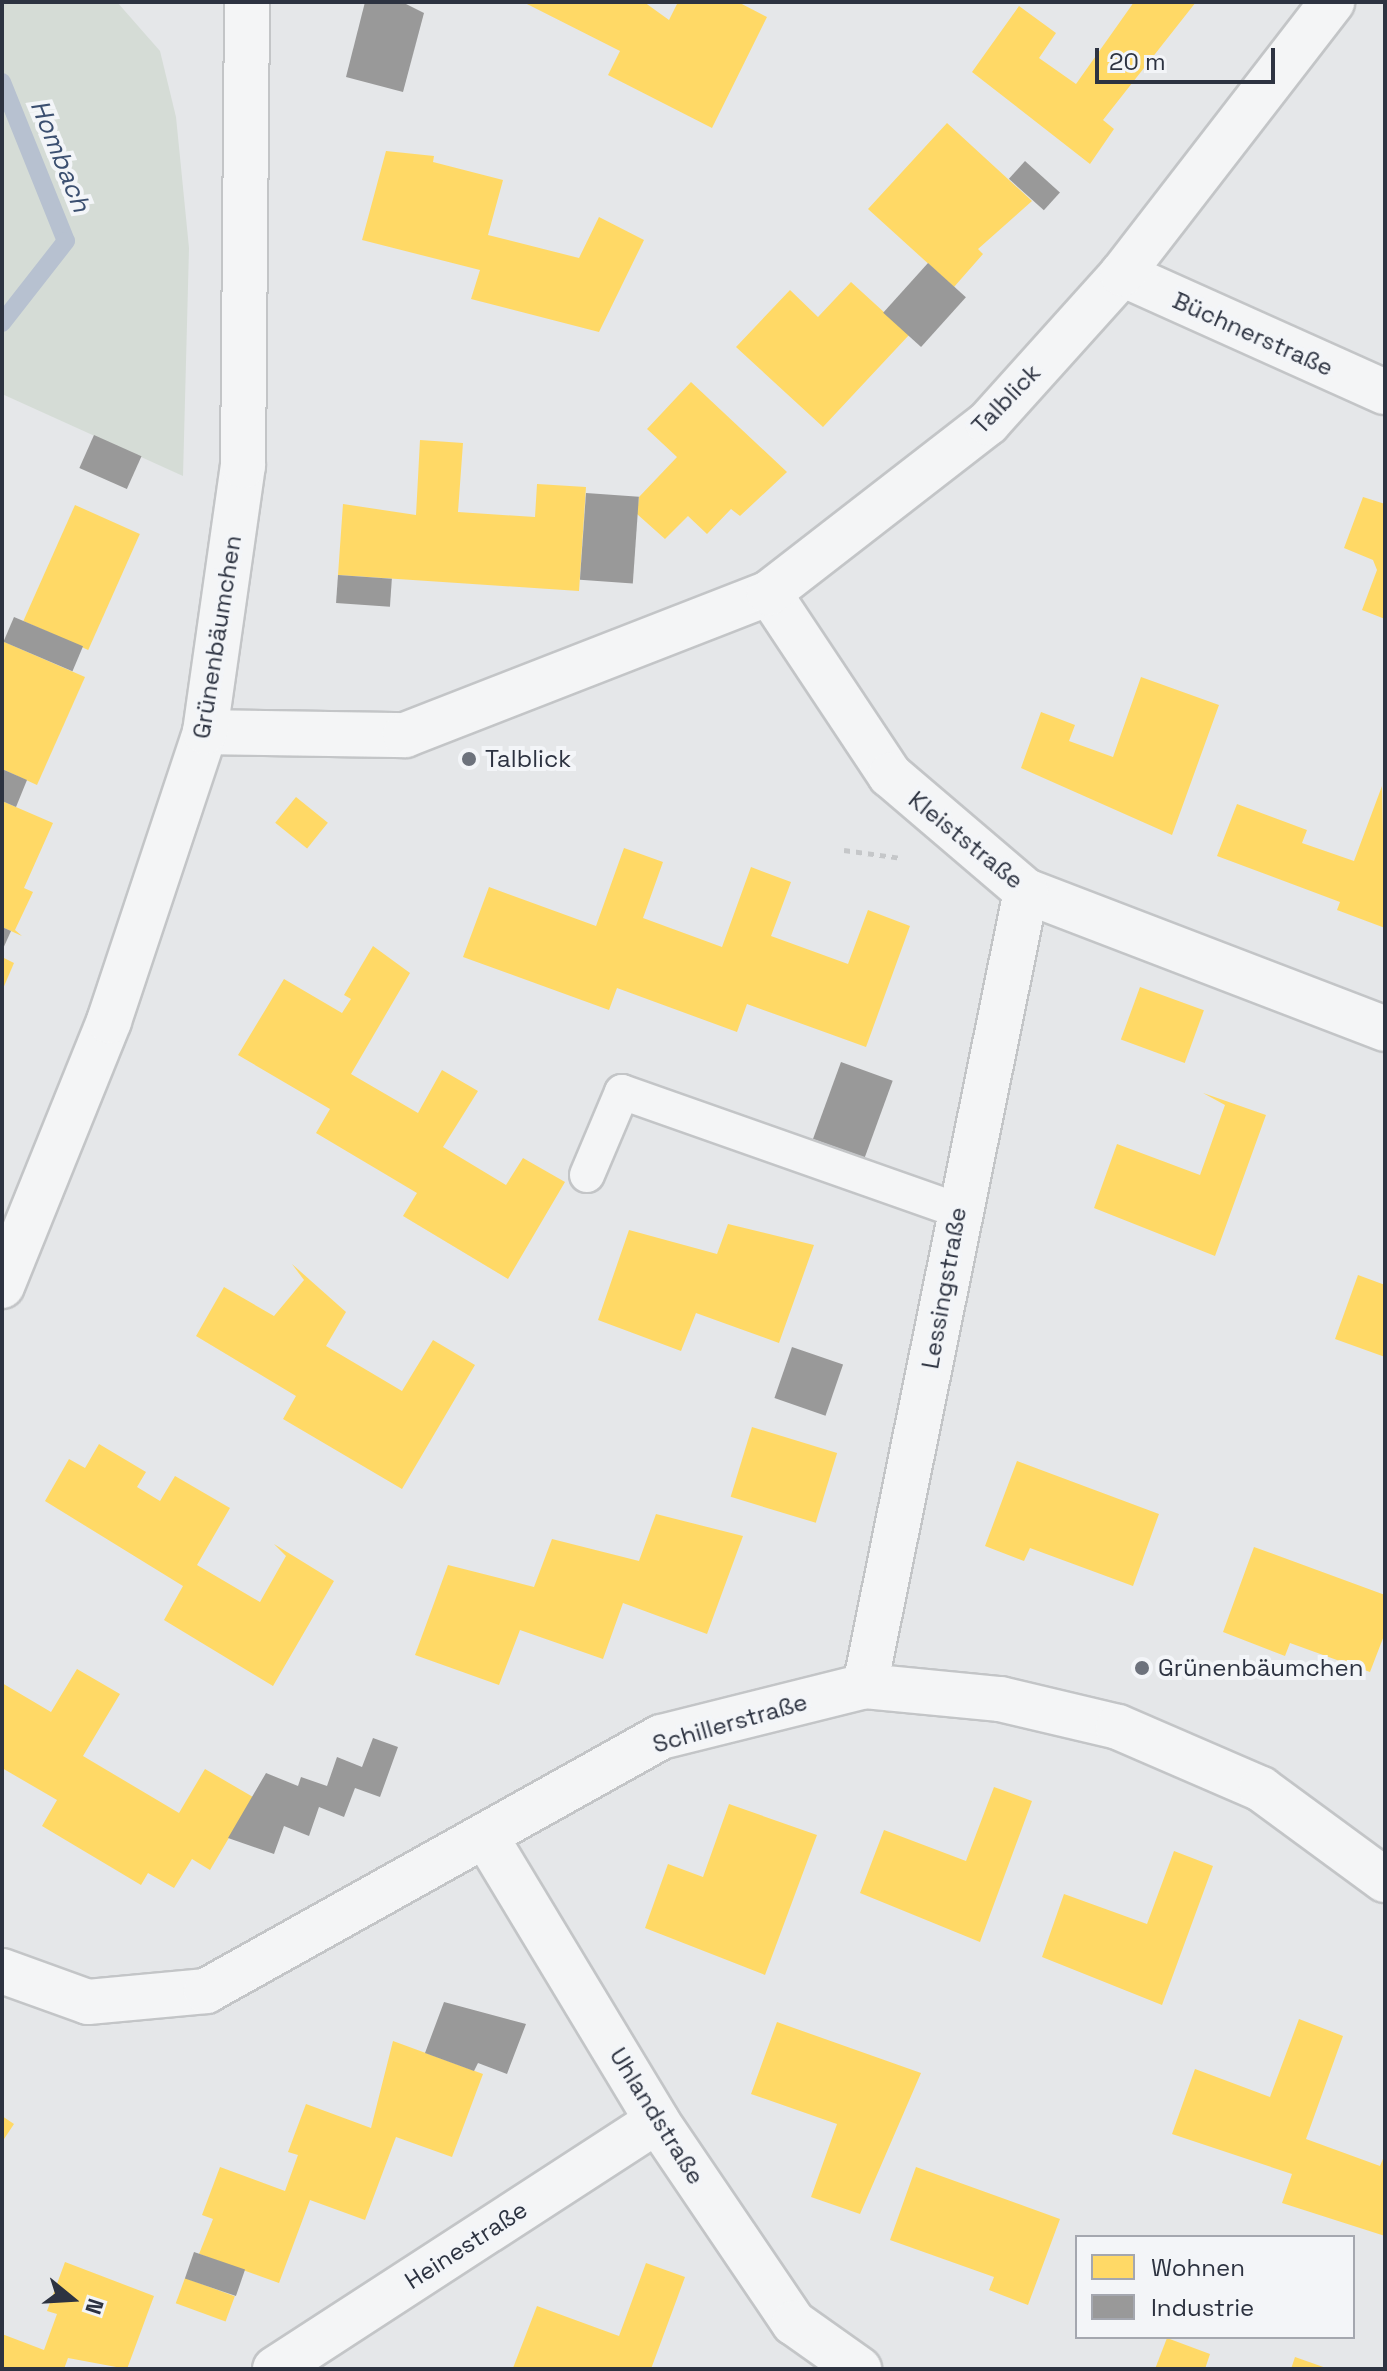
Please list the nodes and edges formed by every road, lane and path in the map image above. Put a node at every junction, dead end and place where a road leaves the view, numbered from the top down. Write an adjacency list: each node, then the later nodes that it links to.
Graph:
1 (247, 2): 6 (street, Grünenbäumchen)
2 (1332, 2): 3 (street, Talblick)
3 (1122, 274): 4 (street, Büchnerstraße); 5 (street, Talblick)
4 (1385, 392)
5 (769, 593): 6 (street, Talblick); 9 (street, Kleiststraße)
6 (205, 732): 13 (street, Grünenbäumchen)
7 (844, 850): 8 (path)
8 (878, 856)
9 (1026, 891): 10 (street, Kleiststraße); 12 (street, Lessingstraße)
10 (1385, 1029)
11 (587, 1175): 12 (lane)
12 (957, 1210): 14 (street, Lessingstraße)
13 (2, 1286)
14 (865, 1686): 15 (street, Schillerstraße); 16 (street, Schillerstraße)
15 (486, 1837): 17 (street, Schillerstraße); 18 (street, Uhlandstraße)
16 (1385, 1880)
17 (2, 1971)
18 (657, 2121): 19 (street, Heinestraße); 20 (street, Uhlandstraße)
19 (275, 2369)
20 (859, 2369)

